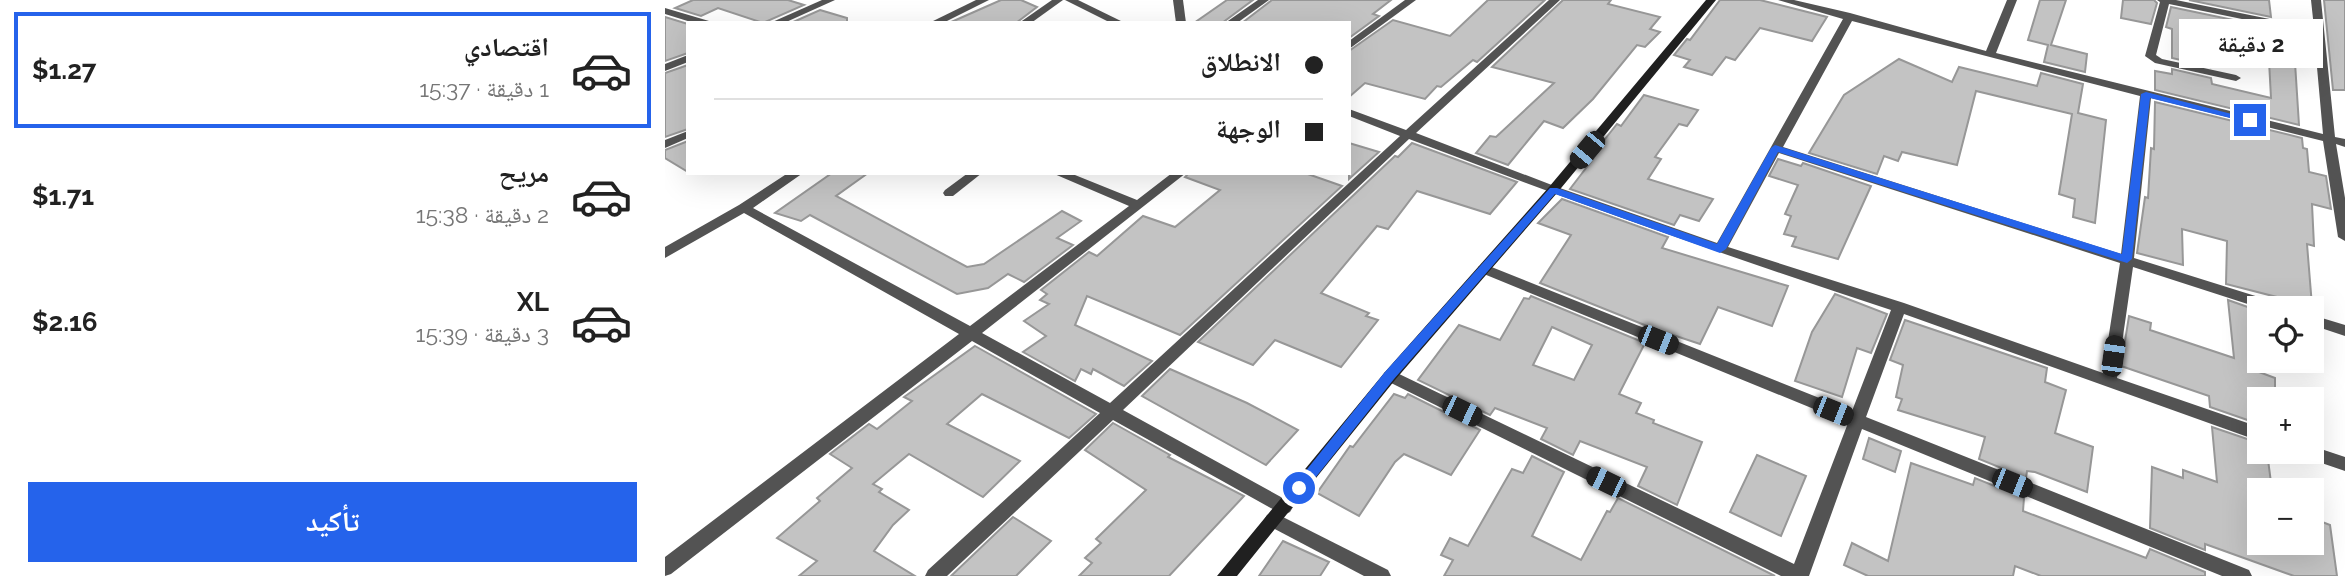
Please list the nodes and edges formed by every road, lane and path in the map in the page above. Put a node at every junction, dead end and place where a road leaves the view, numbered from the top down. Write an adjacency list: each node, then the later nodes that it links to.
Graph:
1 (831, 0): 17 (street)
2 (984, 0): 18 (street)
3 (1058, 0): 19 (street)
4 (1070, 0): 20 (street)
5 (1178, 0): 21 (street)
6 (1264, 0): 22 (street)
7 (1411, 0): 24 (street)
8 (1555, 0): 31 (street)
9 (1711, 0): 41 (main road)
10 (1783, 0): 15 (street)
11 (2013, 0): 25 (street)
12 (2163, 0): 23 (street); 28 (street)
13 (2316, 0): 23 (street)
14 (665, 11): 16 (street)
15 (1850, 16): 25 (street); 36 (street)
16 (698, 21)
17 (780, 21)
18 (938, 21)
19 (1027, 21)
20 (1116, 21)
21 (1181, 21)
22 (1233, 21)
23 (2319, 32): 33 (street)
24 (1351, 45)
25 (1990, 55): 29 (street)
26 (686, 59): 27 (street)
27 (665, 68)
28 (2237, 78)
29 (2146, 94): 33 (street); 48 (street)
30 (1351, 113): 31 (street)
31 (1407, 134): 41 (street); 57 (street)
32 (686, 135): 35 (street)
33 (2329, 139): 34 (street); 45 (street)
34 (2345, 143)
35 (665, 144)
36 (1775, 148): 46 (street); 48 (street)
37 (794, 175): 44 (street)
38 (973, 175): 42 (street)
39 (1063, 175): 43 (street)
40 (1177, 175): 43 (street)
41 (1553, 190): 46 (street); 49 (main road)
42 (949, 193)
43 (1138, 205): 54 (street)
44 (744, 208): 47 (street); 54 (street)
45 (2345, 237)
46 (1720, 249): 51 (street)
47 (665, 253)
48 (2127, 259): 50 (street); 56 (street)
49 (1484, 269): 55 (main road); 58 (street)
50 (2247, 298)
51 (1899, 307): 56 (street); 58 (street)
52 (2324, 324): 53 (street)
53 (2345, 331)
54 (971, 335): 57 (street); 63 (street)
55 (1389, 376): 62 (main road); 67 (street)
56 (2109, 380): 59 (street)
57 (1112, 413): 62 (street); 64 (street)
58 (1857, 421): 67 (street); 68 (street)
59 (2247, 430)
60 (2324, 457): 61 (street)
61 (2345, 464)
62 (1278, 514): 65 (main road); 66 (street)
63 (665, 568)
64 (934, 576)
65 (1226, 576)
66 (1383, 576)
67 (1799, 576)
68 (2243, 576)

